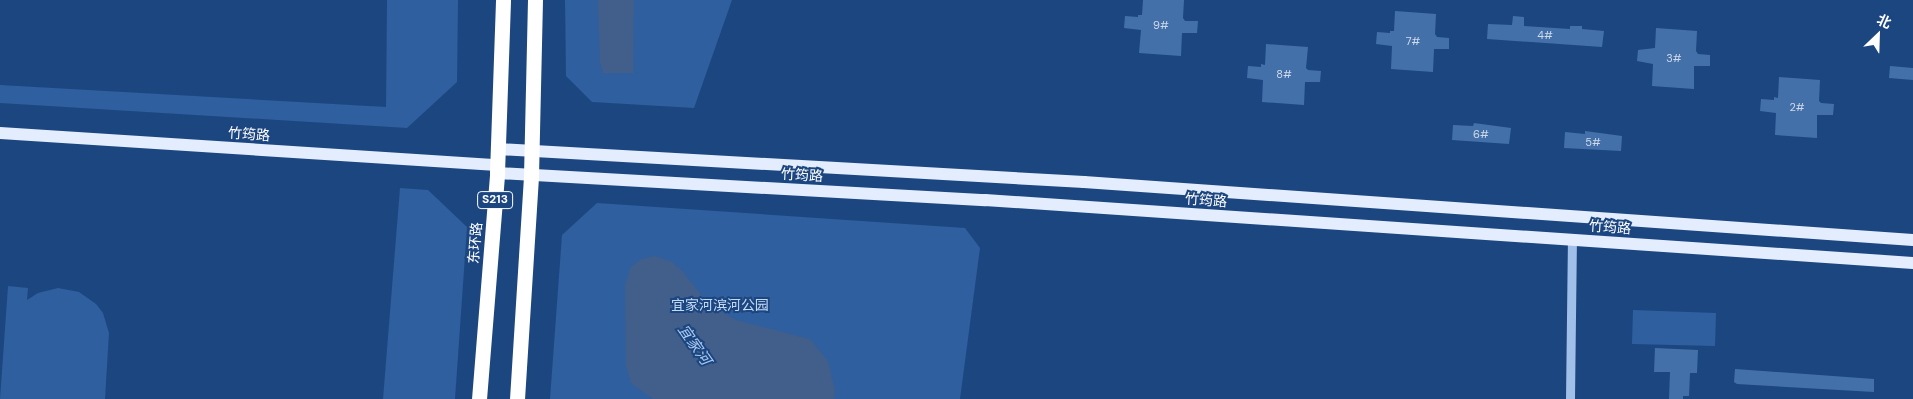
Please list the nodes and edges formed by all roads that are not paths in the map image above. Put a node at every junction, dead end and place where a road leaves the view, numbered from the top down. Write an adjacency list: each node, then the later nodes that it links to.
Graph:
1 (503, 0): 4 (highway, 东环路 / S213)
2 (535, 0): 5 (highway, S213)
3 (0, 133): 6 (main road, 竹筠路)
4 (498, 148): 5 (main road, 竹筠路); 6 (highway, 东环路 / S213)
5 (531, 151): 7 (highway, S213); 9 (main road, 竹筠路)
6 (497, 169): 7 (main road, 竹筠路); 11 (highway, 东环路 / S213)
7 (531, 176): 8 (main road, 竹筠路); 12 (highway, S213)
8 (1572, 239): 10 (main road, 竹筠路); 13 (street)
9 (1913, 240)
10 (1913, 263)
11 (479, 399)
12 (517, 399)
13 (1570, 399)

